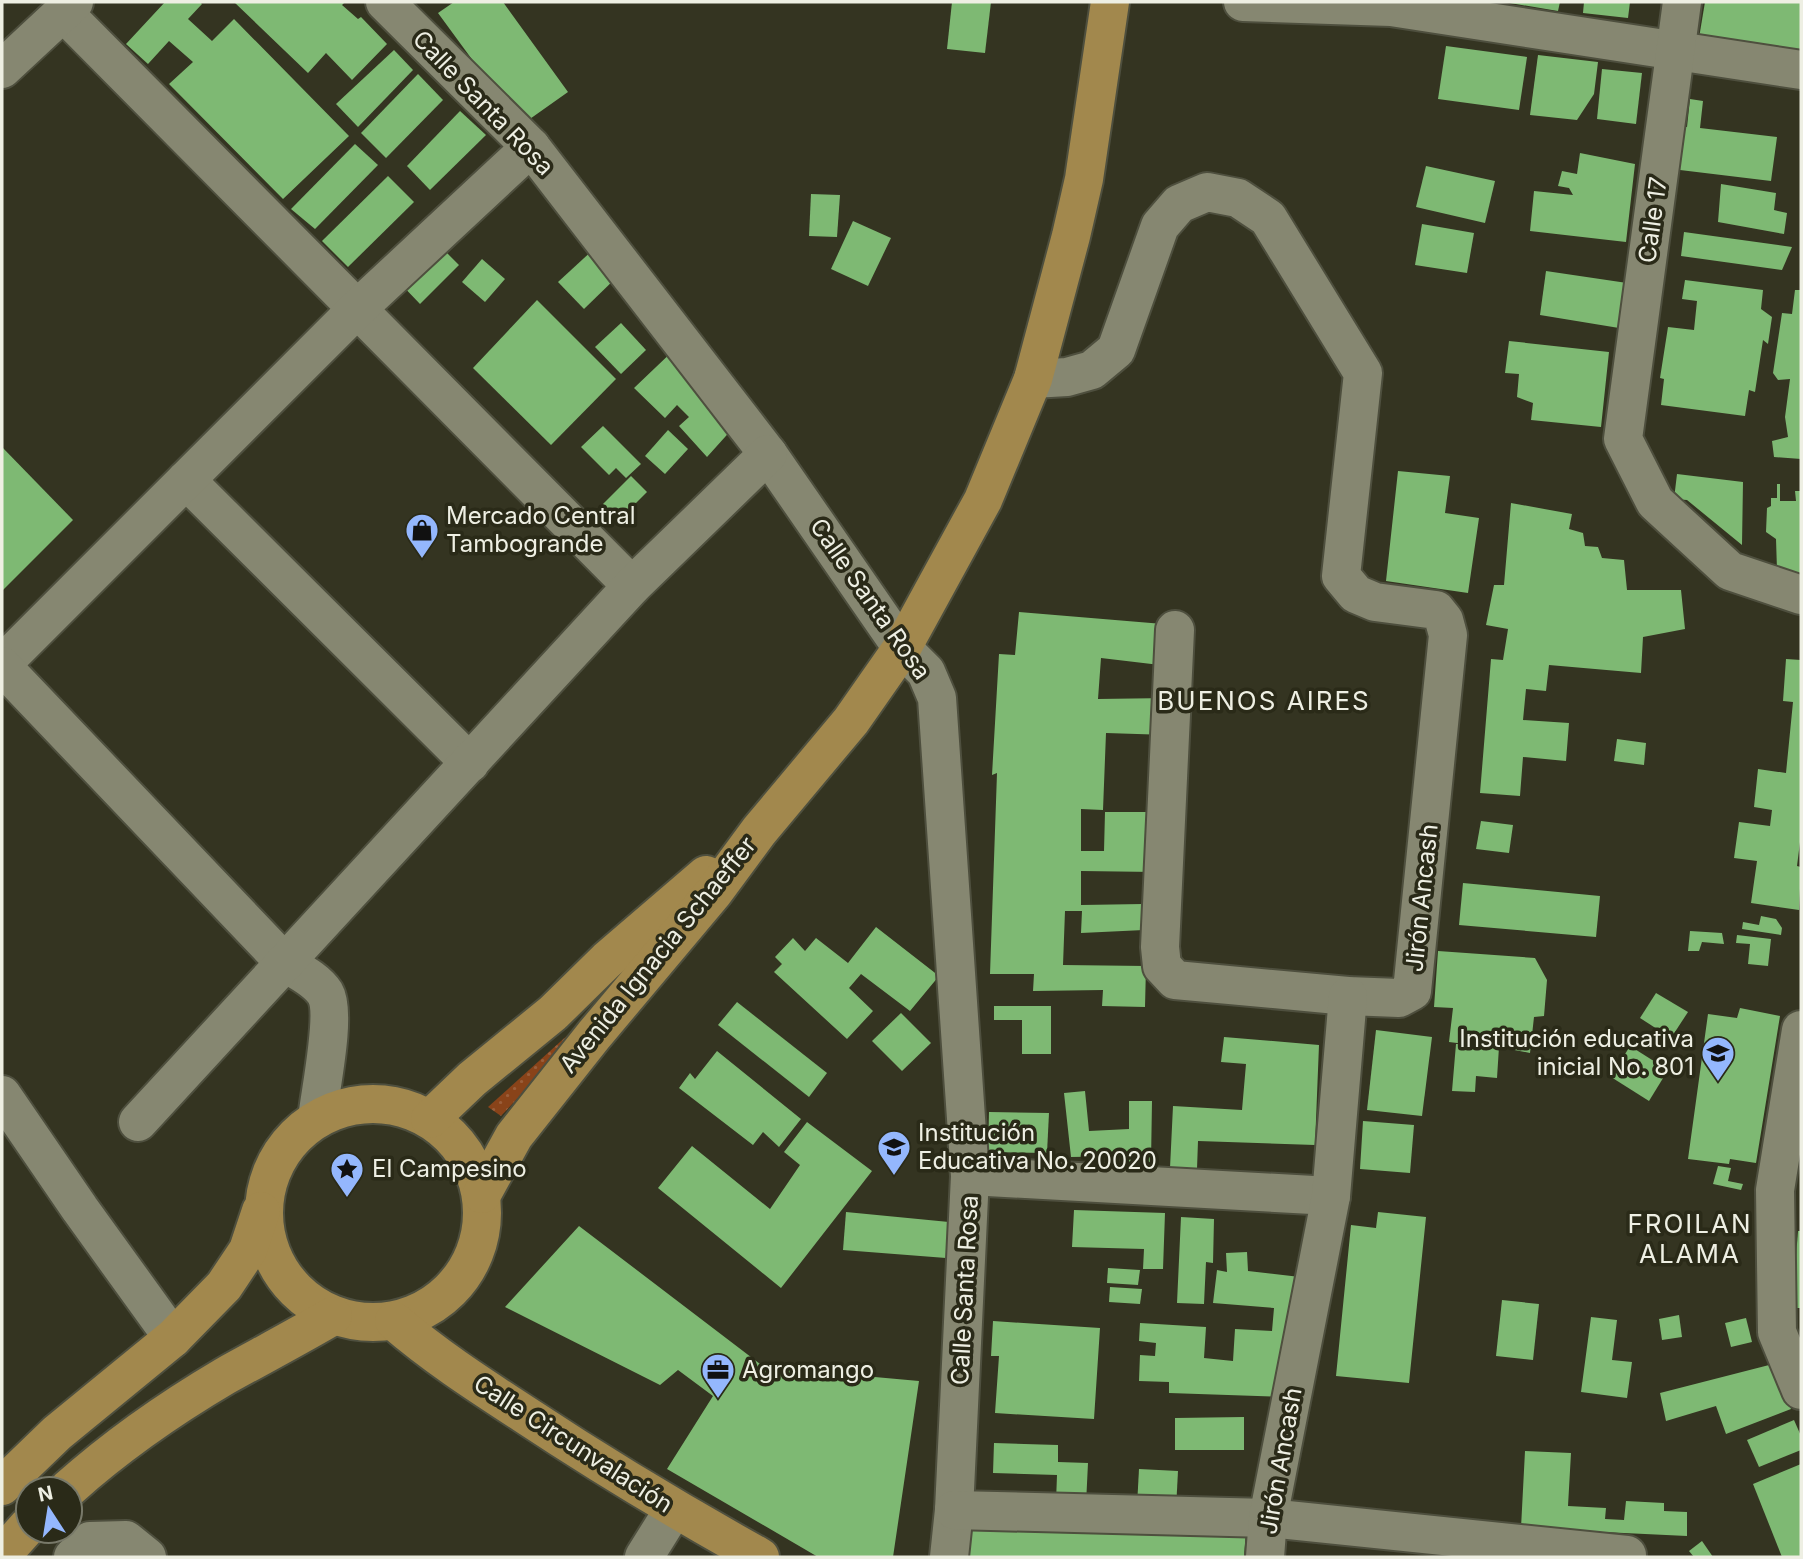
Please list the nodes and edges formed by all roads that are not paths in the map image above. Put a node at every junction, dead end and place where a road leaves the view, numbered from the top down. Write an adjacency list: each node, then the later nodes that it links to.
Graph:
1 (385, 2): 10 (street, Calle Santa Rosa)
2 (1110, 2): 12 (main road)
3 (1243, 2): 5 (street)
4 (1682, 2): 7 (street, Calle 17)
5 (1392, 5): 7 (street)
6 (68, 7): 8 (street); 11 (street)
7 (1676, 52): 9 (street); 16 (street, Calle 17)
8 (2, 69)
9 (1801, 70)
10 (531, 147): 11 (street); 13 (street, Calle Santa Rosa)
11 (357, 309): 14 (street); 15 (street)
12 (1033, 379): 18 (main road); 23 (street, Jirón Ancash)
13 (768, 454): 15 (street); 18 (street, Calle Santa Rosa)
14 (186, 480): 19 (street); 20 (street)
15 (632, 586): 20 (street)
16 (1801, 595)
17 (1175, 630): 23 (street)
18 (902, 648): 21 (main road); 29 (street, Calle Santa Rosa)
19 (2, 665): 22 (street)
20 (470, 762): 22 (street)
21 (759, 831): 27 (main road, Avenida Ignacia Schaeffer); 31 (main road, Avenida Ignacia Schaeffer)
22 (285, 963): 26 (street); 28 (street)
23 (1348, 996): 32 (street, Jirón Ancash)
24 (1801, 1030): 30 (street)
25 (2, 1095): 36 (street)
26 (317, 1119): 27 (main road); 33 (main road)
27 (430, 1119): 31 (main road)
28 (138, 1122)
29 (970, 1176): 32 (street); 41 (street, Calle Santa Rosa)
30 (1788, 1193): 37 (street)
31 (482, 1194): 35 (main road)
32 (1331, 1196): 42 (street, Jirón Ancash)
33 (263, 1202): 34 (main road); 36 (main road)
34 (333, 1315): 35 (main road); 38 (main road)
35 (394, 1321): 40 (main road, Calle Circunvalación)
36 (173, 1338): 39 (main road)
37 (1801, 1390)
38 (84, 1475)
39 (2, 1486)
40 (674, 1510): 48 (street); 49 (main road, Calle Circunvalación)
41 (954, 1510): 42 (street); 50 (street, Calle Santa Rosa)
42 (1268, 1518): 46 (street); 51 (street, Jirón Ancash)
43 (14, 1542): 45 (main road)
44 (137, 1549): 47 (street)
45 (2, 1555)
46 (1627, 1555)
47 (73, 1557)
48 (644, 1557)
49 (760, 1557)
50 (949, 1557)
51 (1265, 1557)

